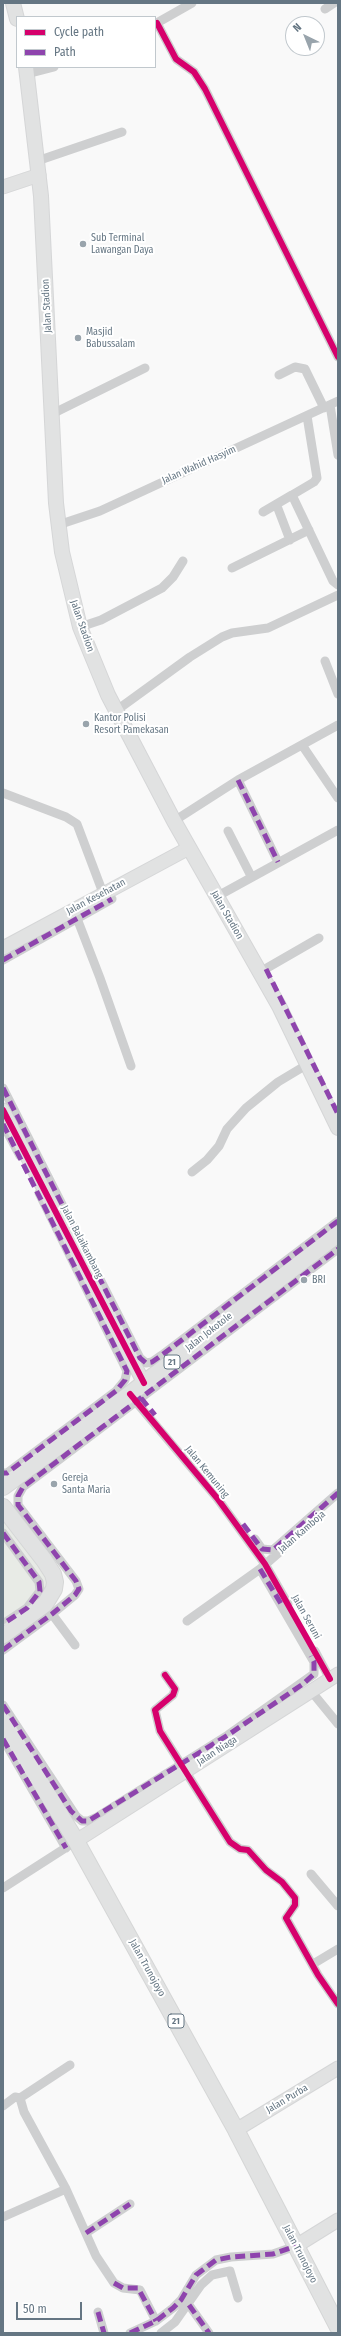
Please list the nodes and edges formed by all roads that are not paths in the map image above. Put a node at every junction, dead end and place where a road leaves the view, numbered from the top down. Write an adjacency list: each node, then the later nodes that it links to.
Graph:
1 (13, 3): 6 (main road)
2 (192, 3): 4 (street)
3 (334, 3): 5 (street)
4 (177, 7): 7 (street)
5 (325, 9)
6 (16, 16)
7 (156, 23): 14 (street)
8 (45, 68): 9 (street)
9 (27, 70): 11 (main road, Jalan Stadion)
10 (122, 132): 11 (street)
11 (37, 161): 12 (main road, Jalan Stadion)
12 (39, 175): 13 (street); 18 (main road, Jalan Stadion)
13 (3, 186)
14 (338, 357)
15 (145, 368): 18 (street)
16 (279, 376): 17 (street)
17 (331, 405): 19 (street, Jalan Wahid Hasyim); 20 (street)
18 (52, 414): 24 (main road, Jalan Stadion)
19 (307, 416): 21 (street); 24 (street, Jalan Wahid Hasyim)
20 (338, 455)
21 (292, 495): 22 (street); 25 (street)
22 (277, 506): 23 (street); 26 (street)
23 (262, 512)
24 (58, 525): 31 (main road, Jalan Stadion)
25 (309, 530): 26 (street); 29 (street)
26 (290, 540): 28 (street)
27 (183, 561): 31 (street)
28 (232, 568)
29 (338, 585)
30 (338, 595): 34 (street)
31 (80, 627): 34 (main road, Jalan Stadion)
32 (325, 662): 33 (street)
33 (338, 694)
34 (117, 710): 40 (main road, Jalan Stadion)
35 (338, 725): 36 (street)
36 (302, 745): 37 (street); 39 (street)
37 (238, 780): 40 (street); 44 (street)
38 (3, 793): 46 (street)
39 (338, 798)
40 (174, 821): 43 (main road, Jalan Stadion)
41 (338, 830): 44 (street)
42 (228, 831): 45 (street)
43 (189, 848): 46 (street, Jalan Kesehatan); 47 (main road, Jalan Stadion)
44 (278, 862): 45 (street)
45 (251, 876): 47 (street)
46 (111, 892): 48 (street, Jalan Kesehatan)
47 (216, 897): 52 (main road, Jalan Stadion)
48 (75, 914): 50 (street, Jalan Kesehatan); 51 (street); 54 (street)
49 (319, 938): 52 (street)
50 (3, 948)
51 (3, 960)
52 (263, 970): 53 (main road, Jalan Stadion); 57 (street)
53 (308, 1064): 59 (main road, Jalan Stadion); 60 (street)
54 (131, 1066)
55 (3, 1088): 61 (street)
56 (3, 1110): 58 (street, Jalan Balaikambang)
57 (338, 1114)
58 (5, 1125): 64 (street, Jalan Balaikambang); 65 (street)
59 (338, 1128)
60 (192, 1172)
61 (338, 1221)
62 (338, 1234): 64 (highway, Jalan Jokotole / 21)
63 (338, 1249): 64 (street)
64 (138, 1394): 66 (highway, Jalan Jokotole / 21); 67 (street); 71 (street, Jalan Kemuning); 72 (street)
65 (3, 1473)
66 (3, 1487)
67 (338, 1493)
68 (338, 1500): 71 (street, Jalan Kamboja)
69 (3, 1507): 72 (highway)
70 (3, 1533): 74 (street)
71 (263, 1567): 73 (street, Jalan Kamboja); 79 (street, Jalan Seruni); 85 (street)
72 (48, 1609): 75 (highway); 76 (street); 77 (street)
73 (187, 1621)
74 (3, 1624)
75 (3, 1635)
76 (75, 1645)
77 (3, 1650)
78 (165, 1675): 85 (street)
79 (334, 1676): 80 (street, Jalan Niaga)
80 (311, 1690): 83 (street); 85 (street, Jalan Niaga)
81 (3, 1705): 85 (street)
82 (3, 1721): 86 (highway, Jalan Trunojoyo / 21)
83 (338, 1724)
84 (3, 1739): 86 (street)
85 (184, 1768): 86 (street, Jalan Niaga); 91 (street)
86 (71, 1845): 88 (street); 97 (highway, Jalan Trunojoyo / 21)
87 (311, 1874): 89 (street)
88 (3, 1888)
89 (338, 1906)
90 (338, 1949): 91 (street)
91 (313, 1964): 92 (street)
92 (338, 2004)
93 (70, 2065): 95 (street)
94 (338, 2068): 97 (street, Jalan Purba)
95 (20, 2098): 96 (street); 98 (street)
96 (3, 2106)
97 (236, 2130): 103 (highway, Jalan Trunojoyo / 21)
98 (66, 2189): 100 (street); 102 (street)
99 (130, 2204): 102 (street)
100 (3, 2217)
101 (338, 2220): 103 (street)
102 (86, 2233): 109 (street)
103 (296, 2246): 104 (street); 110 (highway, Jalan Trunojoyo / 21)
104 (229, 2257): 105 (street); 109 (street)
105 (230, 2271): 106 (street); 107 (street)
106 (238, 2298)
107 (189, 2305): 113 (street); 114 (street)
108 (98, 2312): 111 (street)
109 (156, 2322): 112 (street)
110 (338, 2327)
111 (104, 2333)
112 (130, 2333)
113 (161, 2333)
114 (209, 2333)

